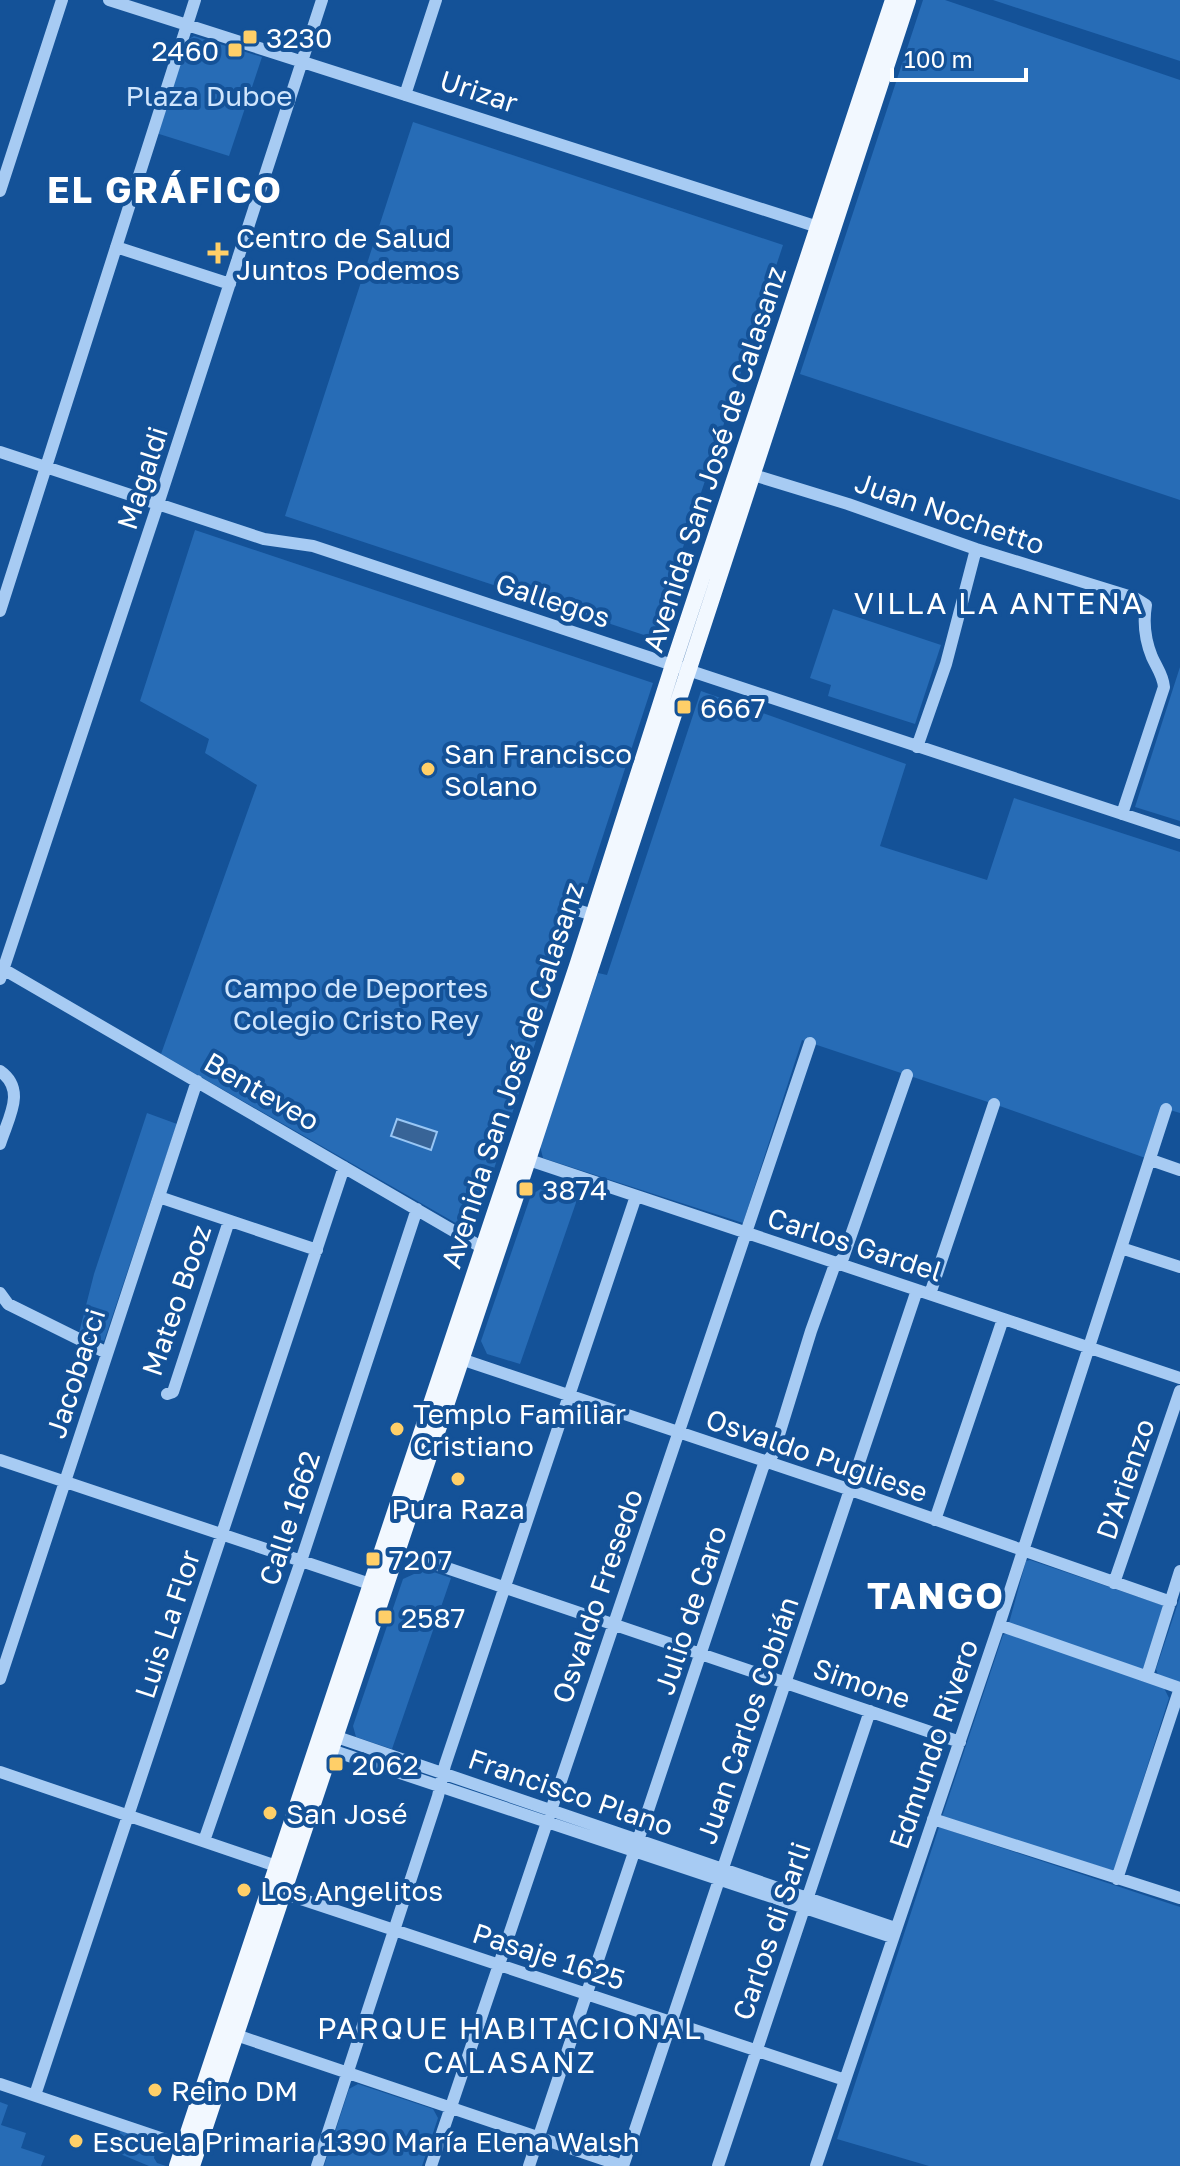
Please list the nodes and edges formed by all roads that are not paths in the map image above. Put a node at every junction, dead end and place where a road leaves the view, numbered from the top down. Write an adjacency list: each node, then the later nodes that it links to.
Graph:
1 (62, 0): 11 (street)
2 (109, 0): 8 (street, Urizar)
3 (195, 0): 8 (street)
4 (322, 0): 9 (street, Magaldi)
5 (436, 0): 10 (street)
6 (893, 0): 12 (main road, Avenida San José de Calasanz)
7 (908, 0): 12 (main road, Avenida San José de Calasanz)
8 (186, 25): 9 (street, Urizar); 13 (street)
9 (302, 62): 10 (street, Urizar); 14 (street, Magaldi)
10 (405, 95): 12 (street, Urizar)
11 (0, 191)
12 (825, 230): 17 (main road, Avenida San José de Calasanz)
13 (116, 247): 14 (street); 16 (street)
14 (230, 284): 18 (street, Magaldi)
15 (0, 452): 16 (street, Gallegos)
16 (46, 467): 18 (street, Gallegos); 20 (street)
17 (745, 472): 19 (street, Juan Nochetto); 21 (main road, Avenida San José de Calasanz)
18 (158, 504): 21 (street, Gallegos); 25 (street, Magaldi)
19 (976, 549): 22 (street); 23 (street, Juan Nochetto)
20 (0, 611)
21 (681, 668): 22 (street, Gallegos); 33 (main road, Avenida San José de Calasanz); 33 (main road, Avenida San José de Calasanz)
22 (917, 747): 23 (street, Gallegos)
23 (1122, 814): 24 (street, Gallegos)
24 (1180, 833)
25 (2, 974): 29 (street, Benteveo)
26 (810, 1043): 41 (street, Osvaldo Fresedo)
27 (0, 1071): 32 (street)
28 (907, 1075): 45 (street, Julio de Caro)
29 (197, 1081): 35 (street, Benteveo); 38 (street, Jacobacci)
30 (994, 1104): 49 (street)
31 (1166, 1109): 34 (street, Edmundo Rivero)
32 (0, 1144)
33 (521, 1158): 37 (street, Carlos Gardel); 44 (main road, Avenida San José de Calasanz)
34 (1151, 1160): 36 (street); 42 (street, Edmundo Rivero)
35 (344, 1167): 39 (street, Benteveo); 43 (street, Luis La Flor)
36 (1180, 1170)
37 (636, 1196): 41 (street, Carlos Gardel); 57 (street)
38 (159, 1197): 40 (street); 52 (street, Jacobacci)
39 (417, 1209): 44 (street, Benteveo); 67 (street, Calle 1662)
40 (229, 1221): 43 (street); 56 (street, Mateo Booz)
41 (746, 1233): 45 (street, Carlos Gardel); 58 (street, Osvaldo Fresedo)
42 (1121, 1248): 46 (street); 51 (street, Edmundo Rivero)
43 (317, 1250): 64 (street, Luis La Flor)
44 (490, 1252): 53 (main road, Avenida San José de Calasanz)
45 (838, 1263): 47 (street, Carlos Gardel); 60 (street, Julio de Caro)
46 (1180, 1267)
47 (917, 1290): 49 (street, Carlos Gardel); 62 (street, Juan Carlos Cobián)
48 (0, 1293): 52 (street)
49 (930, 1294): 50 (street, Carlos Gardel)
50 (1003, 1319): 51 (street, Carlos Gardel); 63 (street)
51 (1091, 1348): 54 (street, Carlos Gardel); 66 (street, Edmundo Rivero)
52 (107, 1353): 61 (street, Jacobacci)
53 (455, 1356): 57 (street, Osvaldo Pugliese); 65 (main road, Avenida San José de Calasanz)
54 (1180, 1378)
55 (1180, 1391): 69 (street, D'Arienzo)
56 (167, 1394)
57 (569, 1396): 58 (street, Osvaldo Pugliese); 71 (street)
58 (678, 1433): 60 (street, Osvaldo Pugliese); 73 (street, Osvaldo Fresedo)
59 (0, 1460): 61 (street)
60 (767, 1462): 62 (street, Osvaldo Pugliese); 75 (street, Julio de Caro)
61 (66, 1481): 64 (street); 77 (street, Jacobacci)
62 (851, 1490): 63 (street, Osvaldo Pugliese); 78 (street, Juan Carlos Cobián)
63 (935, 1520): 66 (street, Osvaldo Pugliese)
64 (222, 1535): 67 (street); 86 (street, Luis La Flor)
65 (391, 1549): 70 (main road, Avenida San José de Calasanz); 71 (street, Simone)
66 (1023, 1552): 69 (street, Osvaldo Pugliese); 74 (street, Edmundo Rivero)
67 (301, 1561): 70 (street); 89 (street, Calle 1662)
68 (1180, 1571): 72 (street)
69 (1114, 1583): 72 (street, Osvaldo Pugliese)
70 (378, 1587): 81 (main road, Avenida San José de Calasanz)
71 (505, 1587): 73 (street, Simone); 84 (street)
72 (1171, 1602): 76 (street)
73 (613, 1624): 75 (street, Simone); 87 (street, Osvaldo Fresedo)
74 (999, 1625): 76 (street); 82 (street, Edmundo Rivero)
75 (701, 1654): 78 (street, Simone); 90 (street, Julio de Caro)
76 (1147, 1676): 79 (street)
77 (0, 1679)
78 (784, 1682): 80 (street, Simone); 92 (street, Juan Carlos Cobián)
79 (1180, 1688): 93 (street)
80 (870, 1711): 82 (street, Simone); 96 (street, Carlos di Sarli)
81 (327, 1741): 84 (street, Francisco Plano); 85 (street, Francisco Plano); 91 (main road, Avenida San José de Calasanz)
82 (960, 1742): 88 (street, Edmundo Rivero)
83 (0, 1772): 86 (street)
84 (443, 1773): 85 (street); 87 (street, Francisco Plano)
85 (440, 1787): 87 (street, Francisco Plano); 97 (street)
86 (128, 1816): 89 (street); 107 (street, Luis La Flor)
87 (548, 1816): 90 (street, Francisco Plano); 99 (street, Osvaldo Fresedo)
88 (933, 1819): 93 (street); 98 (street, Edmundo Rivero)
89 (204, 1841): 91 (street)
90 (637, 1846): 92 (street, Francisco Plano); 100 (street, Julio de Caro)
91 (284, 1869): 94 (main road, Avenida San José de Calasanz); 110 (main road, Avenida San José de Calasanz)
92 (720, 1874): 96 (street, Francisco Plano); 101 (street, Juan Carlos Cobián)
93 (1117, 1879): 95 (street)
94 (283, 1893): 97 (street, Pasaje 1625); 102 (main road, Avenida San José de Calasanz)
95 (1180, 1898)
96 (806, 1903): 98 (street, Francisco Plano); 103 (street, Carlos di Sarli)
97 (395, 1931): 99 (street, Pasaje 1625); 104 (street)
98 (894, 1932): 105 (street, Edmundo Rivero)
99 (498, 1965): 100 (street, Pasaje 1625); 108 (street, Osvaldo Fresedo)
100 (587, 1994): 101 (street, Pasaje 1625); 109 (street, Julio de Caro)
101 (671, 2022): 103 (street, Pasaje 1625); 115 (street, Juan Carlos Cobián)
102 (236, 2035): 104 (street); 110 (main road, Avenida San José de Calasanz)
103 (756, 2051): 105 (street, Pasaje 1625); 116 (street, Carlos di Sarli)
104 (348, 2072): 108 (street); 112 (street)
105 (845, 2080): 117 (street, Edmundo Rivero)
106 (0, 2084): 107 (street)
107 (35, 2095): 110 (street)
108 (450, 2108): 109 (street); 113 (street, Osvaldo Fresedo)
109 (539, 2137): 114 (street, Julio de Caro); 115 (street)
110 (191, 2154): 111 (main road, Avenida San José de Calasanz)
111 (177, 2166)
112 (317, 2166)
113 (431, 2166)
114 (529, 2166)
115 (623, 2166)
116 (718, 2166)
117 (816, 2166)

